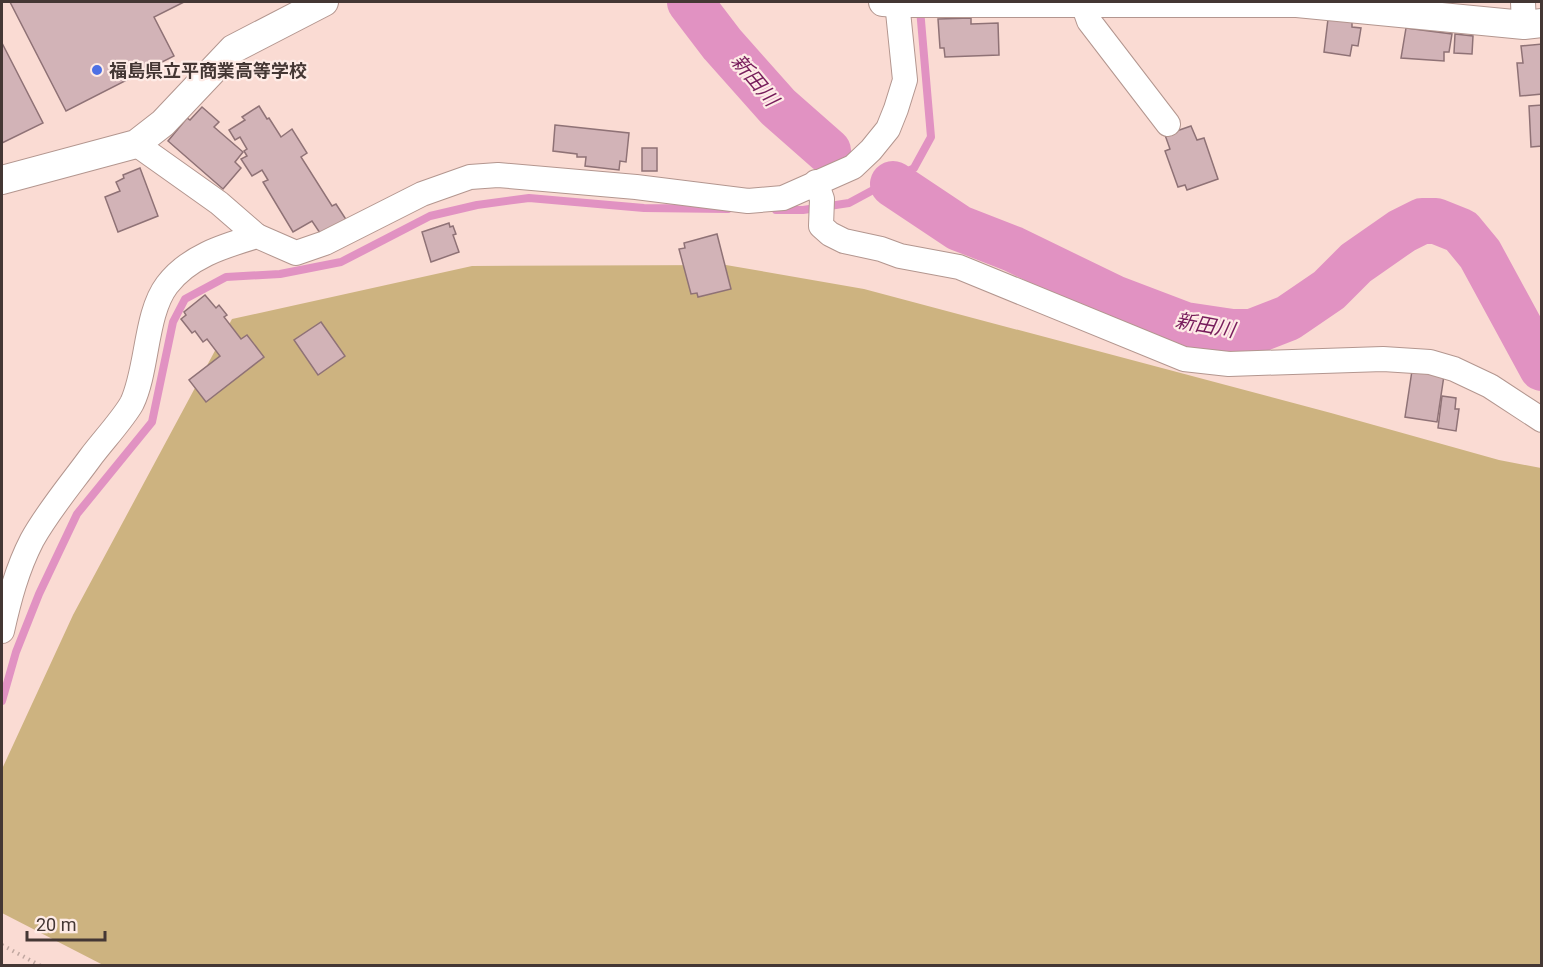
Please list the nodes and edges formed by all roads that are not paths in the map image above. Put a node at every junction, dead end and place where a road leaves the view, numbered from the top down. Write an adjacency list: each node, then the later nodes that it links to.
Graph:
1 (324, 2): 7 (street)
2 (915, 2): 4 (street); 9 (street)
3 (1272, 2): 4 (street); 5 (street)
4 (1083, 4): 6 (street)
5 (1530, 17)
6 (1168, 124)
7 (136, 144): 8 (street); 10 (street)
8 (2, 180)
9 (821, 187): 10 (street); 11 (street)
10 (257, 236): 12 (street)
11 (1542, 420)
12 (2, 631)

